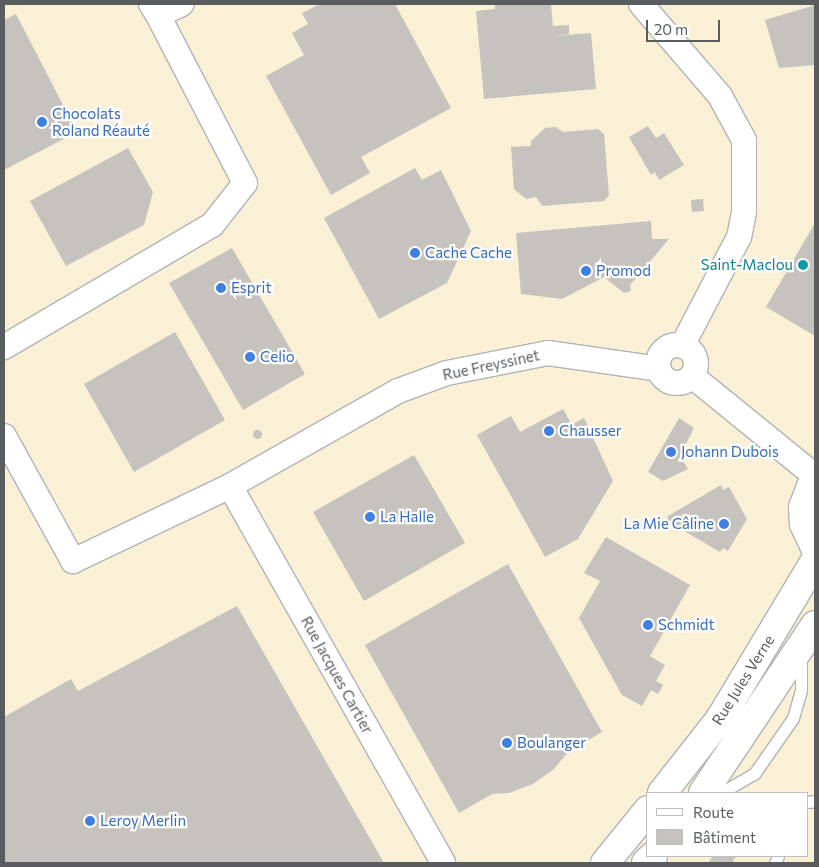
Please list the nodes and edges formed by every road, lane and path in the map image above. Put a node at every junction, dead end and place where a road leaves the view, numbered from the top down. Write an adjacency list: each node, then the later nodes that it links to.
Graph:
1 (182, 4): 3 (street)
2 (641, 4): 4 (street)
3 (154, 9): 5 (street)
4 (682, 346): 6 (street); 7 (street)
5 (4, 348)
6 (659, 369): 7 (street); 10 (street, Rue Freyssinet)
7 (692, 376): 9 (street)
8 (4, 436): 10 (street, Rue Freyssinet)
9 (815, 476): 11 (street)
10 (230, 486): 17 (street, Rue Jacques Cartier)
11 (815, 548)
12 (815, 561): 14 (street, Rue Jules Verne)
13 (815, 625): 15 (street, Rue Jules Verne)
14 (663, 792)
15 (705, 792)
16 (646, 812): 18 (street)
17 (442, 860)
18 (605, 863)

